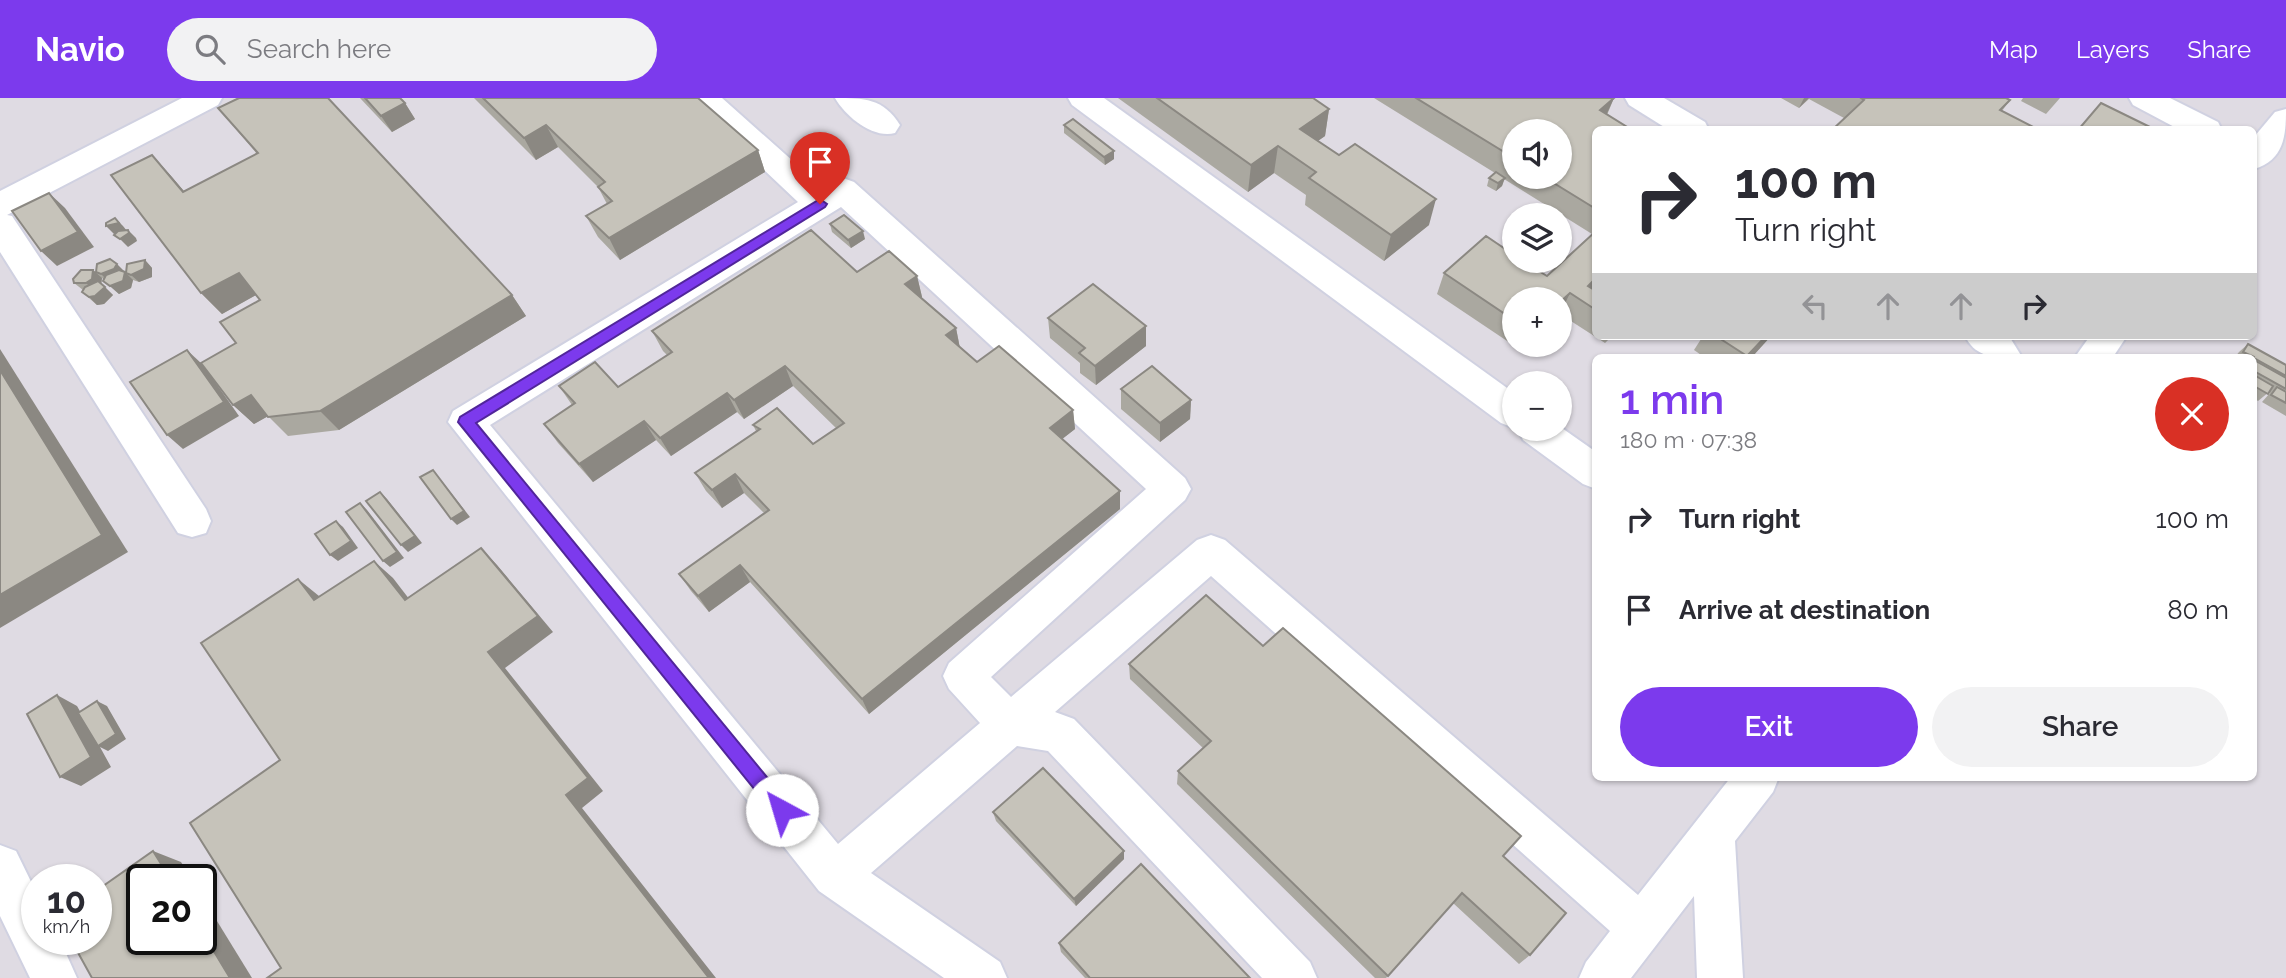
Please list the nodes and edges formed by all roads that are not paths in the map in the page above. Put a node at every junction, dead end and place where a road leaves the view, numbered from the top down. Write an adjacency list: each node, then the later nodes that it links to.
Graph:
1 (207, 98): 13 (lane)
2 (703, 98): 12 (lane)
3 (850, 98): 8 (lane)
4 (1083, 98): 19 (lane)
5 (1640, 98): 9 (lane)
6 (2144, 98): 10 (lane)
7 (2286, 120): 11 (lane)
8 (884, 125)
9 (1687, 126)
10 (2199, 126)
11 (2257, 153)
12 (820, 204): 23 (lane); 27 (lane)
13 (0, 205)
14 (0, 225): 22 (lane)
15 (1988, 340): 17 (lane)
16 (2107, 340): 18 (lane)
17 (2002, 354)
18 (2095, 354)
19 (1502, 404)
20 (1552, 441): 21 (lane)
21 (1592, 470)
22 (192, 521)
23 (1010, 725): 27 (lane); 28 (lane); 31 (lane)
24 (1755, 781): 25 (lane)
25 (1713, 835): 28 (lane); 33 (lane)
26 (0, 867): 29 (lane)
27 (835, 875): 30 (lane)
28 (1641, 928): 32 (lane)
29 (54, 978)
30 (984, 978)
31 (1294, 978)
32 (1602, 978)
33 (1720, 978)

